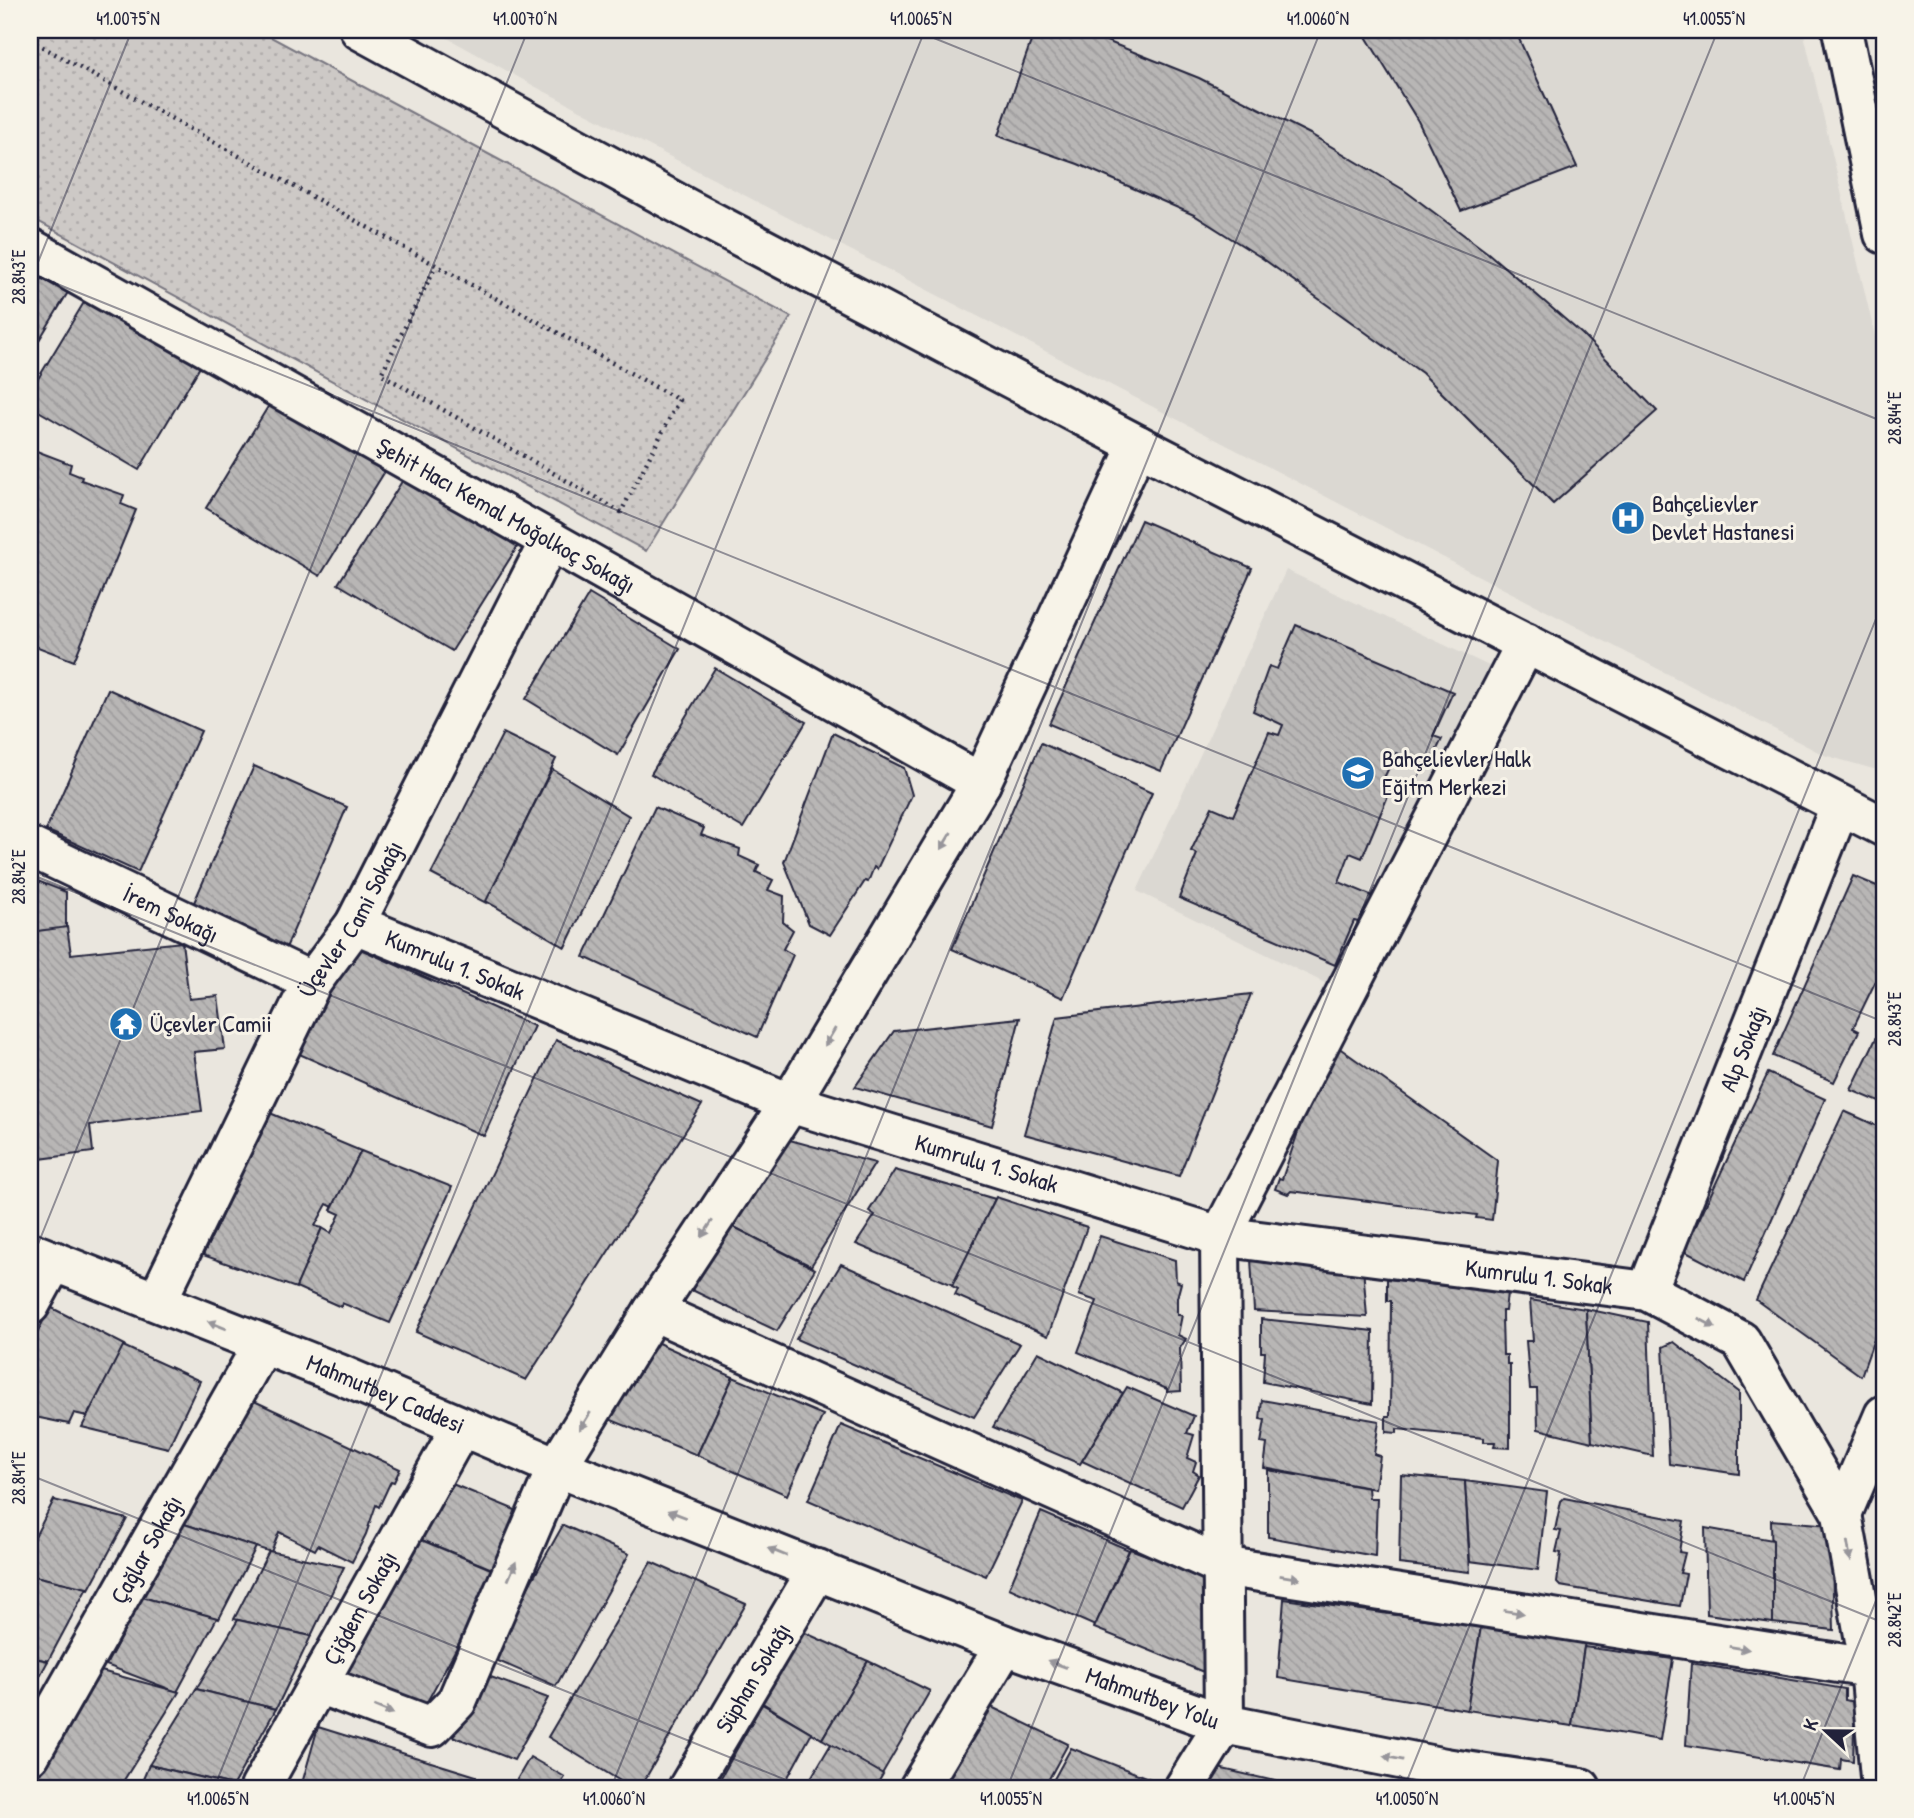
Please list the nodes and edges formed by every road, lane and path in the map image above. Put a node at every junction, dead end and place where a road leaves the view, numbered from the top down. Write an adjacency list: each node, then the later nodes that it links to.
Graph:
1 (360, 30): 7 (street)
2 (1842, 30): 4 (street)
3 (30, 40): 6 (path)
4 (1884, 234)
5 (30, 248): 8 (street, Şehit Hacı Kemal Moğolkoç Sokağı)
6 (436, 266): 6 (path)
7 (1138, 445): 9 (street); 10 (street)
8 (550, 540): 10 (street, Şehit Hacı Kemal Moğolkoç Sokağı); 14 (street, Üçevler Cami Sokağı)
9 (1527, 643): 11 (street); 17 (street)
10 (981, 783): 16 (street, one-way to 16)
11 (1840, 806): 12 (street); 19 (street, Alp Sokağı)
12 (1884, 827)
13 (30, 847): 15 (street, İrem Sokağı)
14 (355, 924): 15 (street, Üçevler Cami Sokağı); 16 (street, Kumrulu 1. Sokak)
15 (312, 982): 20 (street, Üçevler Cami Sokağı)
16 (790, 1104): 17 (street, Kumrulu 1. Sokak); 22 (street, one-way to 22)
17 (1220, 1236): 19 (street, Kumrulu 1. Sokak); 29 (street)
18 (42, 1257): 20 (street, Mahmutbey Caddesi); 21 (street)
19 (1647, 1290): 27 (street, one-way to 27)
20 (157, 1301): 23 (street, Mahmutbey Caddesi, one-way to 20)
21 (30, 1305)
22 (653, 1311): 26 (street, one-way to 26); 29 (street)
23 (263, 1344): 25 (street, Mahmutbey Caddesi); 35 (street, Çağlar Sokağı)
24 (1884, 1415): 27 (street)
25 (461, 1427): 26 (street, Mahmutbey Caddesi); 33 (street, Çiğdem Sokağı)
26 (556, 1468): 28 (street, Mahmutbey Caddesi, one-way to 26); 33 (street, one-way to 26)
27 (1842, 1514): 32 (street, one-way to 32)
28 (741, 1538): 30 (street, Mahmutbey Yolu, one-way to 28)
29 (1222, 1566): 32 (street, one-way to 32); 34 (street)
30 (818, 1569): 31 (street, Mahmutbey Yolu); 38 (street, Süphan Sokağı)
31 (1005, 1644): 34 (street, Mahmutbey Yolu, one-way to 31); 39 (street)
32 (1870, 1668): 42 (street)
33 (321, 1685): 37 (street, Çiğdem Sokağı)
34 (1224, 1724): 36 (street, Mahmutbey Yolu, one-way to 34); 40 (street)
35 (30, 1755)
36 (1439, 1778): 41 (street, Mahmutbey Yolu)
37 (260, 1788)
38 (688, 1788)
39 (919, 1788)
40 (1184, 1788)
41 (1581, 1788)
42 (1881, 1788)

